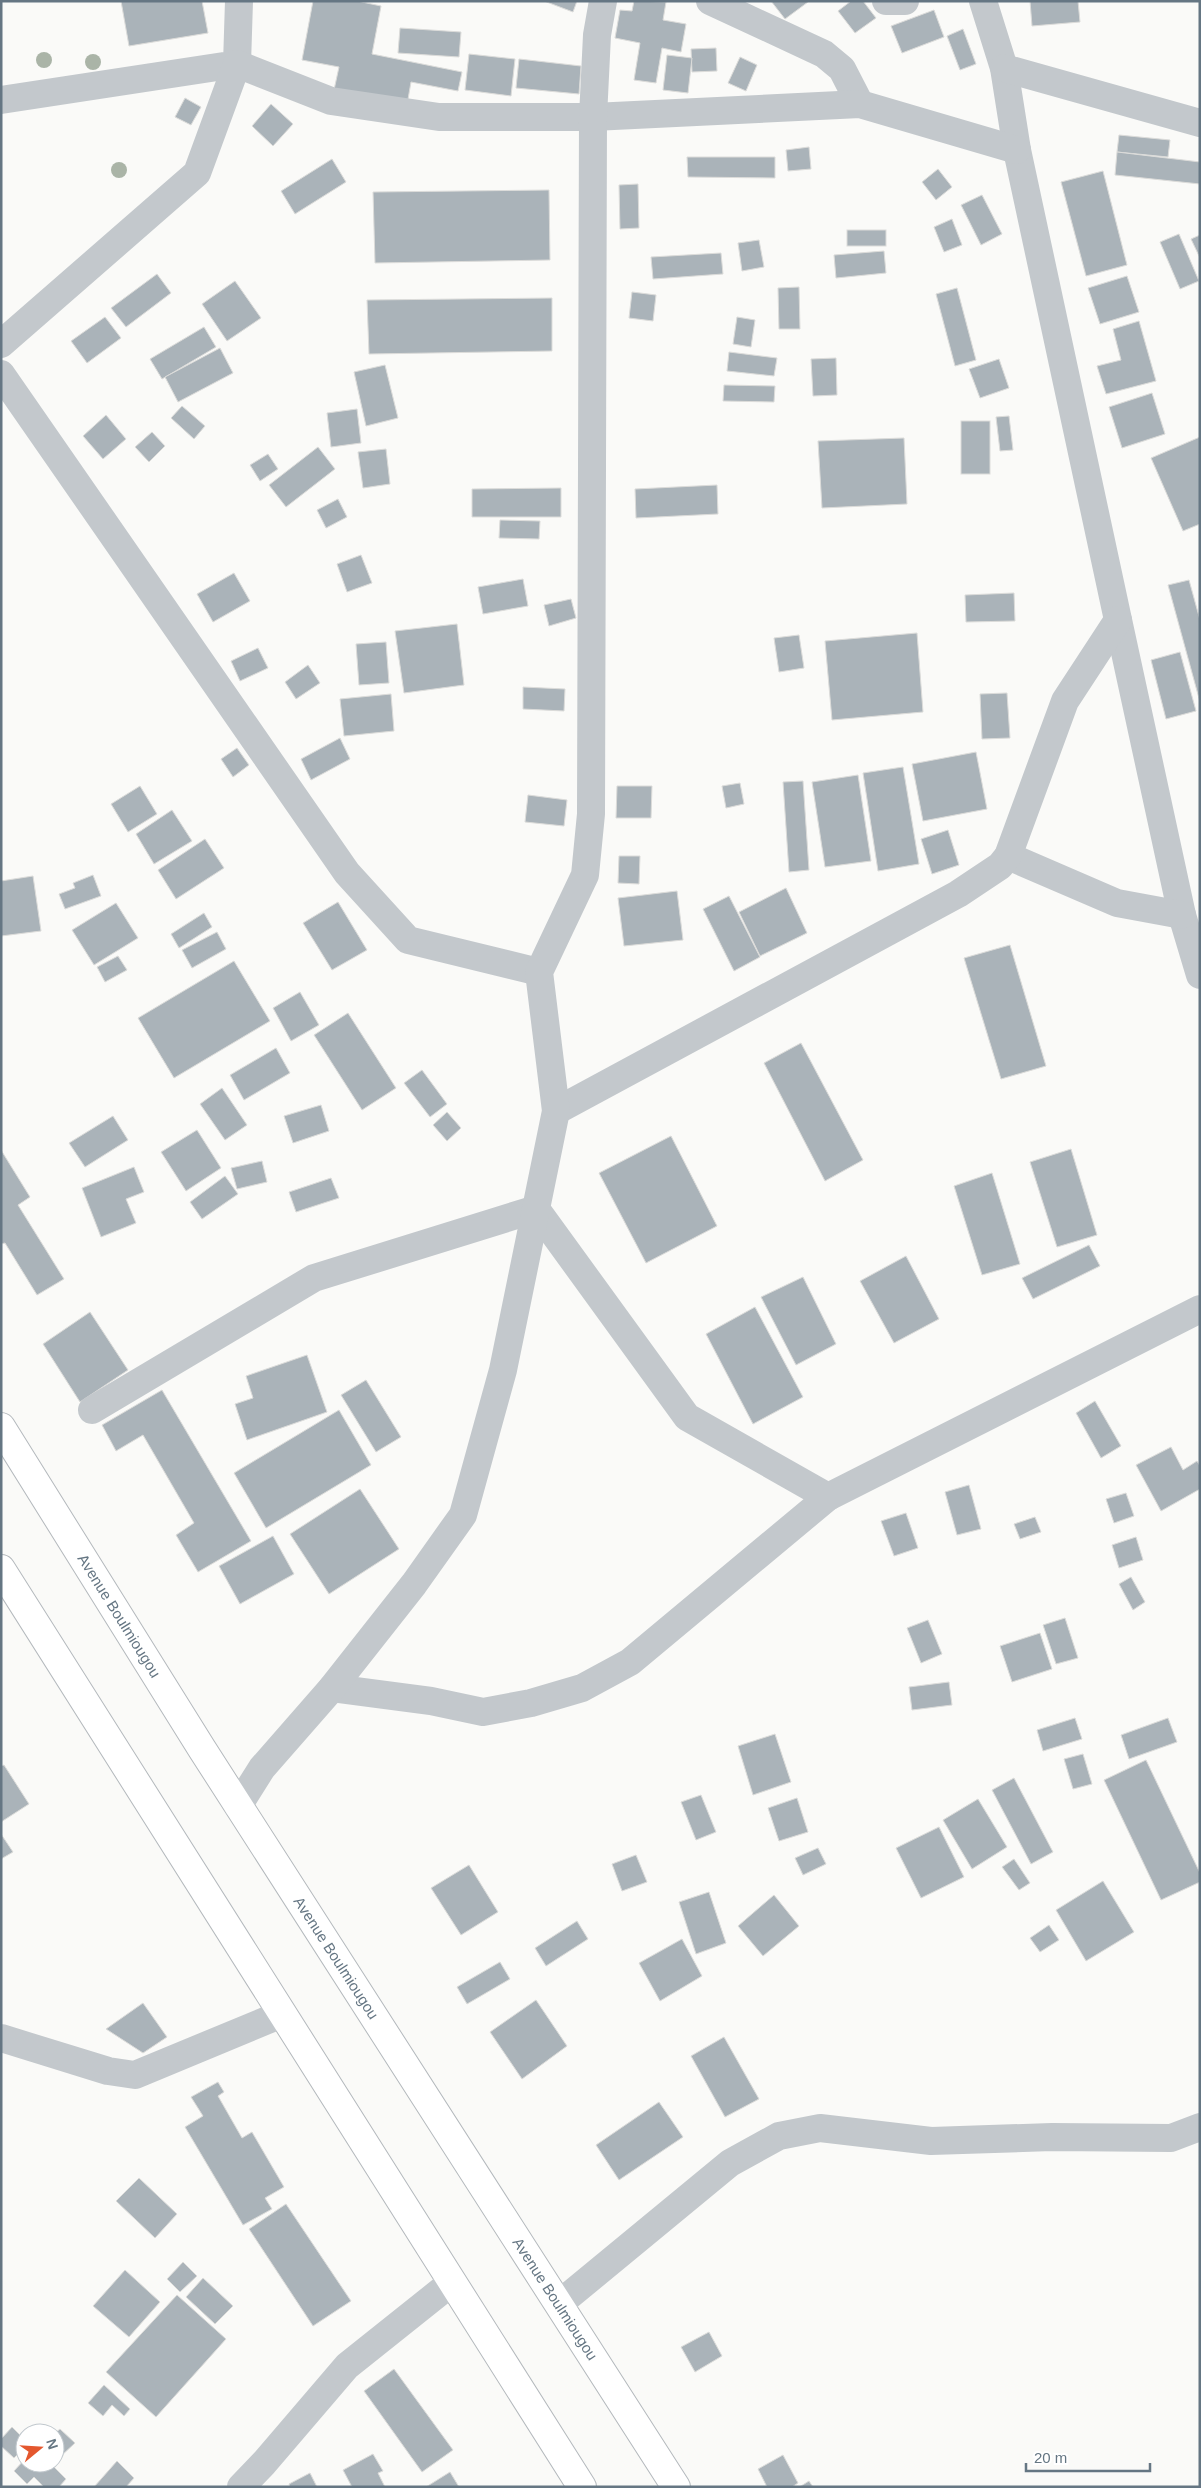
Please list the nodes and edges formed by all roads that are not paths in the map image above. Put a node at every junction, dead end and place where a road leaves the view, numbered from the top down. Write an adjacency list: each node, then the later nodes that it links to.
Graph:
1 (239, 1): 7 (street)
2 (604, 1): 11 (street)
3 (710, 1): 10 (street)
4 (886, 1): 5 (street)
5 (905, 1)
6 (983, 1): 8 (street)
7 (237, 64): 9 (street); 11 (street); 14 (street)
8 (1004, 68): 12 (street); 13 (street)
9 (1, 100)
10 (860, 104): 11 (street); 13 (street)
11 (593, 117): 19 (street)
12 (1200, 123)
13 (1017, 150): 16 (street)
14 (1, 344)
15 (1, 374): 19 (street)
16 (1118, 620): 17 (street); 18 (street)
17 (1008, 856): 18 (street); 21 (street)
18 (1182, 915): 20 (street)
19 (539, 972): 21 (street)
20 (1200, 975)
21 (556, 1111): 22 (street)
22 (536, 1209): 24 (street); 26 (street); 28 (street)
23 (1200, 1309): 26 (street)
24 (92, 1410)
25 (1, 1427): 29 (highway, Avenue Boulmiougou)
26 (828, 1497): 28 (street)
27 (1, 1569): 30 (highway)
28 (332, 1688): 29 (street)
29 (238, 1806): 34 (highway, Avenue Boulmiougou)
30 (282, 2014): 31 (street); 33 (highway)
31 (1, 2038)
32 (1200, 2127): 34 (street)
33 (451, 2283): 35 (street); 36 (highway)
34 (559, 2304): 37 (highway, Avenue Boulmiougou)
35 (241, 2487)
36 (582, 2487)
37 (676, 2487)

